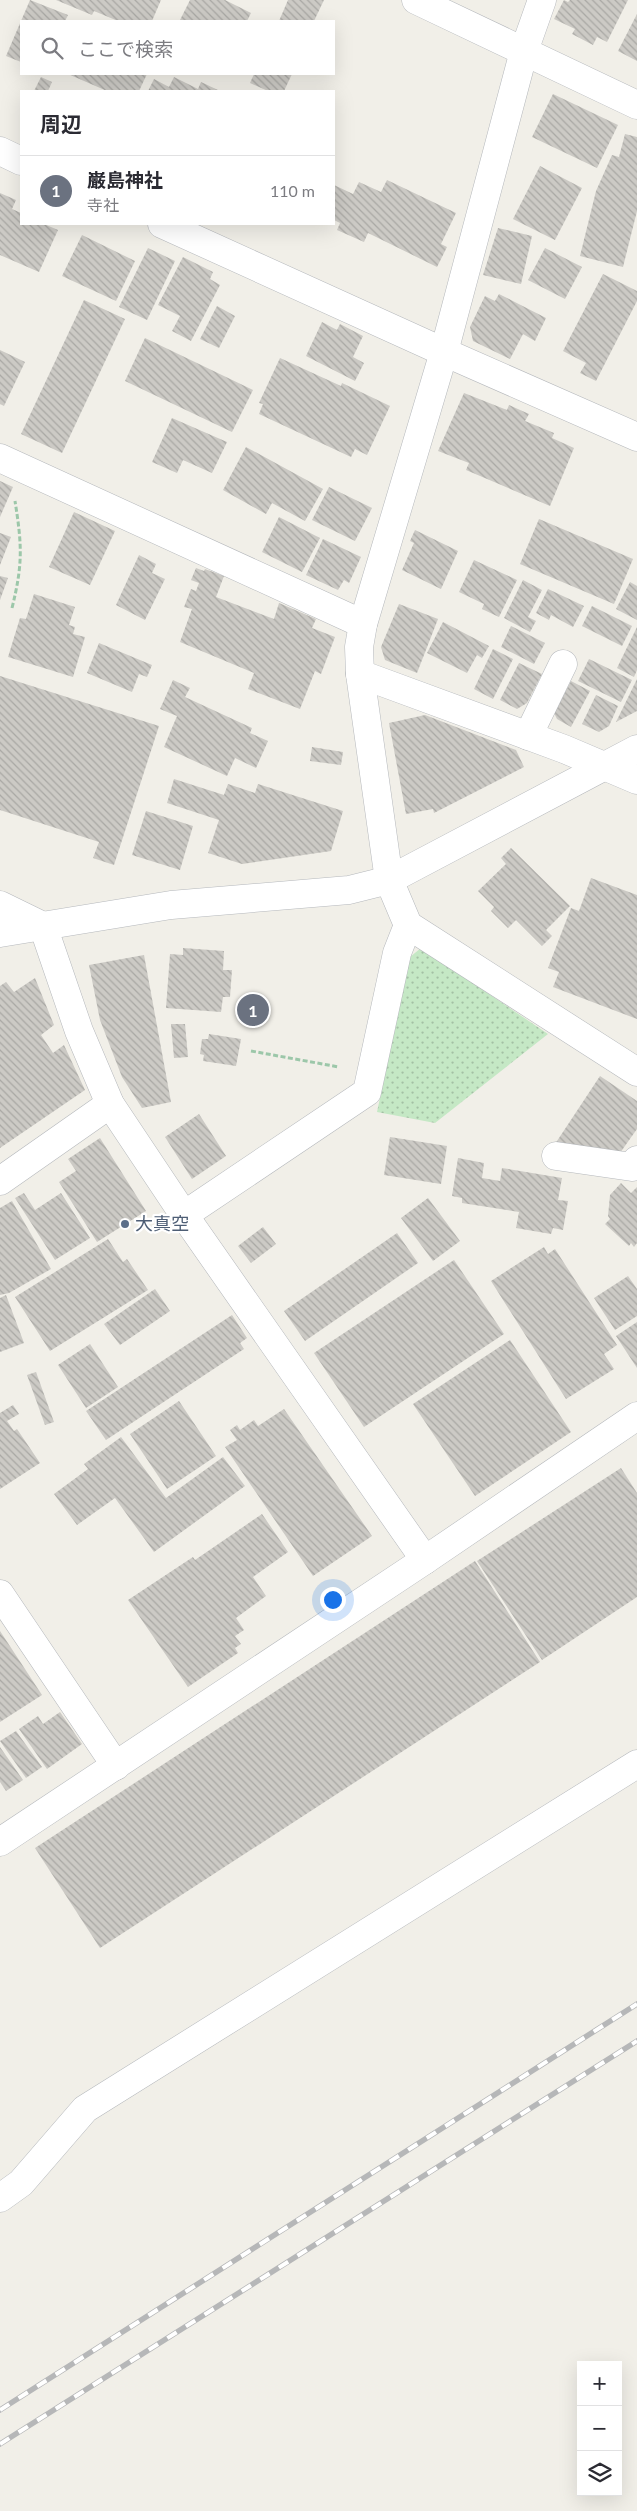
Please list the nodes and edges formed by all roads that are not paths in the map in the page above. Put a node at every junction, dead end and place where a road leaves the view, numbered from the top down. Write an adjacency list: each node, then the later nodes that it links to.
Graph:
1 (416, 0): 3 (street)
2 (542, 0): 3 (street)
3 (524, 51): 4 (street); 8 (street)
4 (637, 105)
5 (0, 151): 6 (street)
6 (20, 160)
7 (164, 225): 8 (street)
8 (444, 352): 9 (street); 11 (street)
9 (637, 437)
10 (0, 458): 11 (street)
11 (363, 624): 13 (street)
12 (563, 664): 14 (street)
13 (360, 674): 14 (street); 18 (street)
14 (528, 736): 16 (street)
15 (637, 749): 16 (street)
16 (602, 767): 17 (street); 18 (street)
17 (637, 780)
18 (389, 880): 20 (street); 21 (street)
19 (0, 905): 21 (street)
20 (408, 925): 23 (street); 28 (street)
21 (43, 926): 22 (street); 24 (street)
22 (0, 932)
23 (637, 1072)
24 (110, 1104): 27 (street); 28 (street)
25 (556, 1156): 26 (street)
26 (637, 1160)
27 (0, 1181)
28 (184, 1215): 30 (street)
29 (637, 1416): 30 (street)
30 (425, 1560): 33 (street)
31 (0, 1594): 33 (street)
32 (637, 1764): 35 (street)
33 (116, 1766): 34 (street)
34 (0, 1842)
35 (0, 2198)

